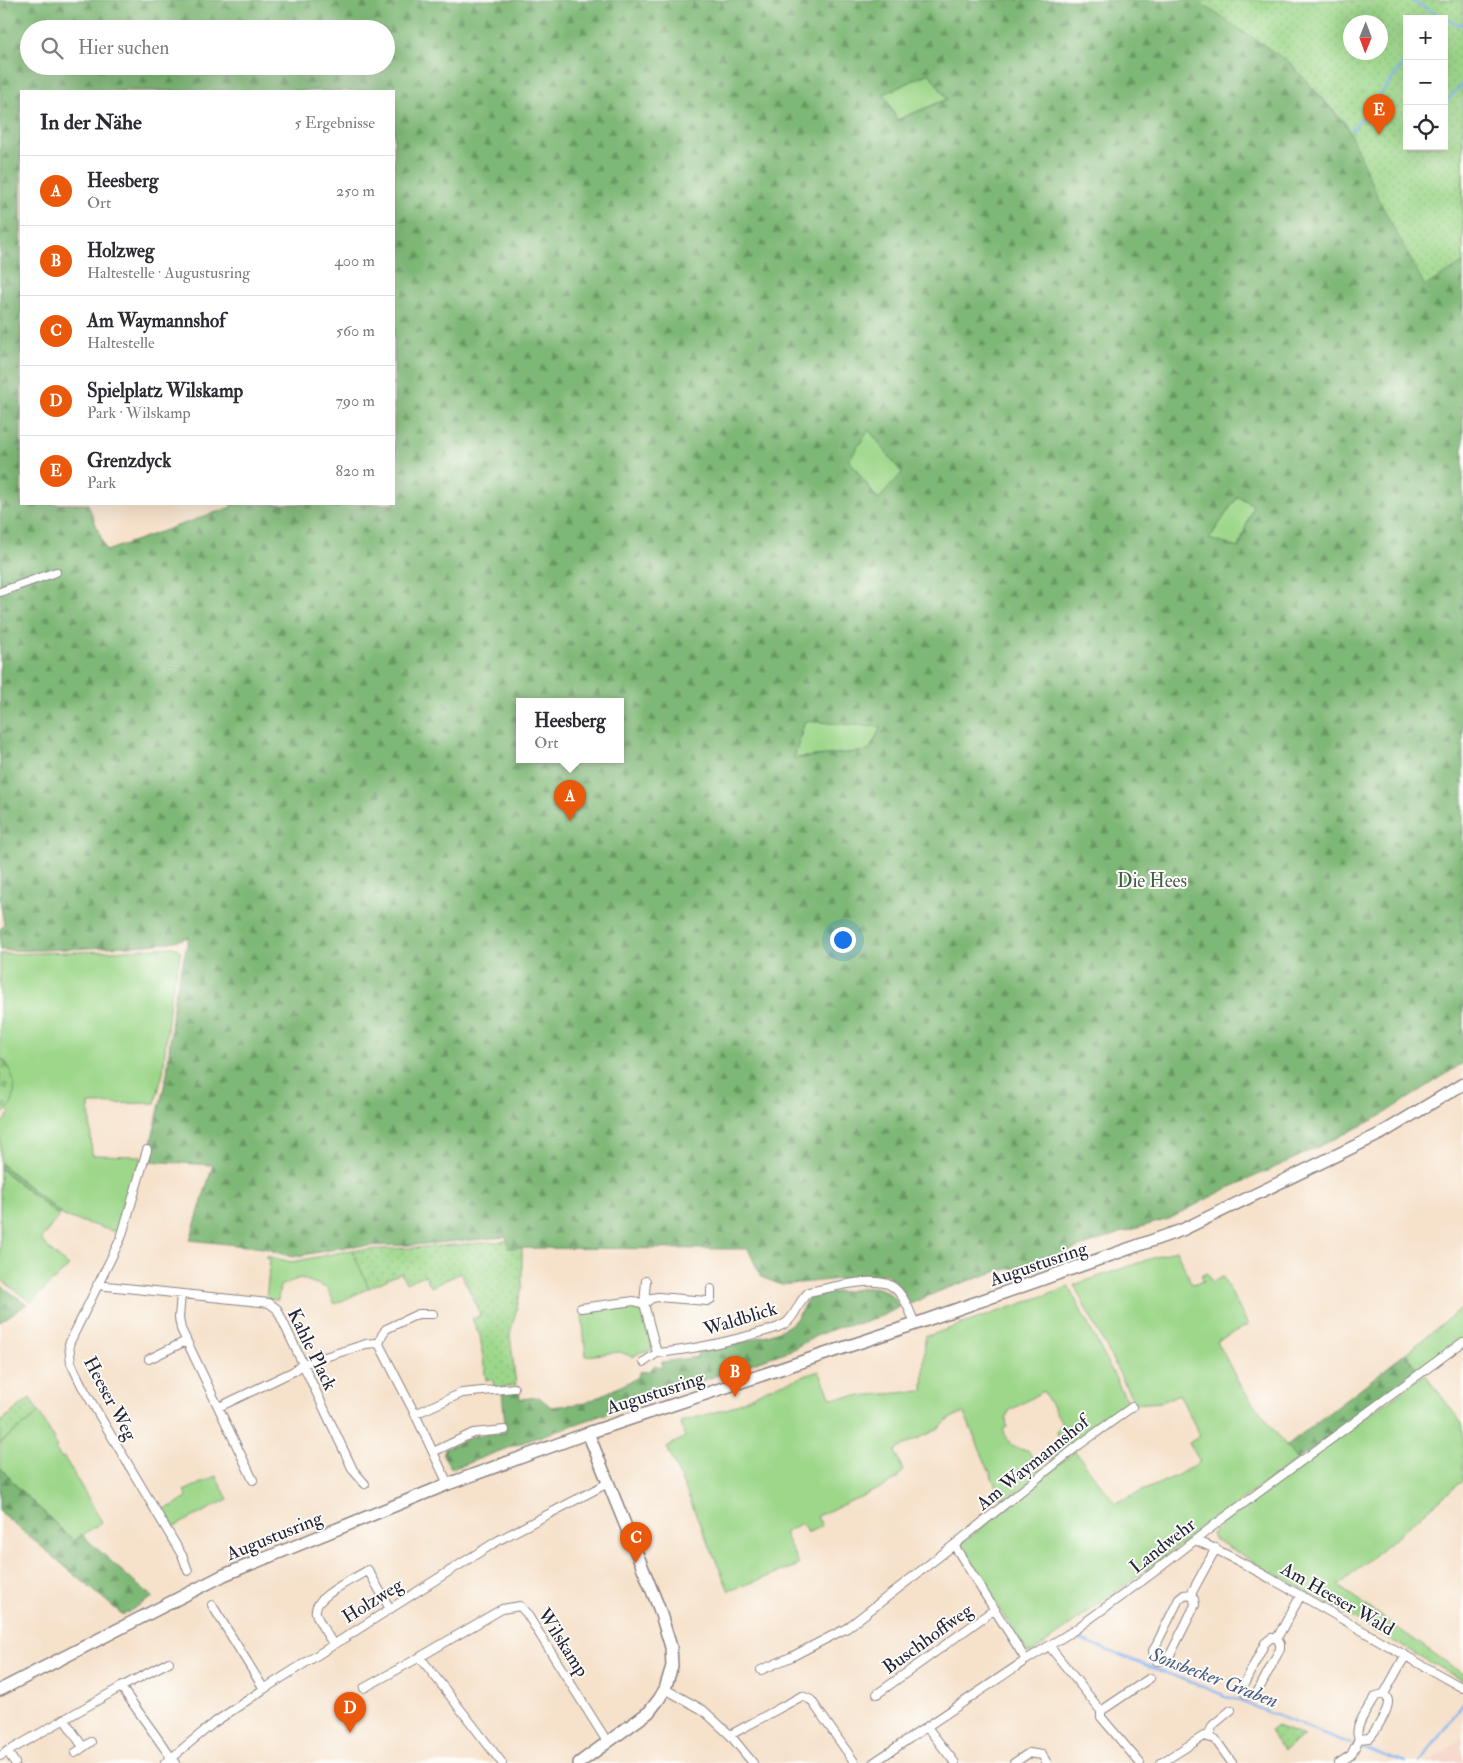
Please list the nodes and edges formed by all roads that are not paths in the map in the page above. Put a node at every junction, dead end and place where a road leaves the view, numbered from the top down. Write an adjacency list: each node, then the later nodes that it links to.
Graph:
1 (56, 572): 2 (street)
2 (0, 592)
3 (1463, 1084): 12 (main road, Augustusring)
4 (147, 1150): 6 (street, Heeser Weg)
5 (646, 1282): 9 (street)
6 (97, 1285): 8 (street, Kahle Plack); 34 (street, Heeser Weg)
7 (711, 1289): 9 (street, Waldblick)
8 (181, 1294): 13 (street); 19 (street, Kahle Plack)
9 (644, 1304): 10 (street, Waldblick); 16 (street)
10 (581, 1308)
11 (433, 1314): 15 (street)
12 (915, 1324): 16 (street, Waldblick); 25 (main road, Augustusring)
13 (186, 1341): 17 (street); 21 (street)
14 (1463, 1342): 31 (street, Landwehr)
15 (379, 1344): 19 (street); 23 (street)
16 (657, 1353): 18 (street, Waldblick)
17 (149, 1359)
18 (644, 1362)
19 (303, 1364): 21 (street); 29 (street, Kahle Plack)
20 (514, 1388): 23 (street)
21 (219, 1407): 27 (street)
22 (1132, 1407): 32 (street, Am Waymannshof)
23 (415, 1414): 26 (street)
24 (505, 1430): 26 (street)
25 (588, 1433): 28 (main road); 30 (main road, Augustusring)
26 (433, 1452): 30 (street)
27 (253, 1480)
28 (608, 1483): 38 (street, Holzweg); 53 (main road)
29 (365, 1484)
30 (448, 1484): 54 (main road, Augustusring)
31 (1195, 1540): 33 (street, Am Heeser Wald); 42 (street, Landwehr)
32 (954, 1545): 39 (street); 47 (street, Am Waymannshof)
33 (1216, 1548): 35 (street); 36 (street, Am Heeser Wald)
34 (188, 1571)
35 (1191, 1594): 35 (street)
36 (1301, 1595): 40 (street); 43 (street, Am Heeser Wald)
37 (212, 1605): 52 (street)
38 (390, 1608): 41 (street, Holzweg); 41 (street)
39 (995, 1609): 45 (street); 55 (street, Buschhoffweg)
40 (1277, 1638): 40 (street)
41 (333, 1644): 52 (street, Holzweg)
42 (1050, 1647): 45 (street, Landwehr); 58 (street)
43 (1405, 1656): 51 (street, Am Heeser Wald); 56 (street)
44 (420, 1657): 50 (street, Wilskamp); 65 (street, Wilskamp); 72 (street)
45 (1026, 1660): 60 (street, Landwehr)
46 (168, 1662): 49 (street)
47 (761, 1670)
48 (1150, 1678): 58 (street)
49 (121, 1686): 59 (street); 70 (street)
50 (364, 1688)
51 (1463, 1688)
52 (264, 1689): 70 (street, Holzweg)
53 (664, 1689): 61 (street); 65 (main road)
54 (0, 1690)
55 (877, 1694)
56 (1384, 1694): 63 (street); 63 (street)
57 (1232, 1710): 62 (street)
58 (1101, 1711): 80 (street)
59 (64, 1720): 66 (street); 67 (street)
60 (928, 1727): 76 (street, Landwehr); 77 (street)
61 (730, 1735): 74 (street); 75 (street)
62 (1208, 1736): 81 (street); 82 (street)
63 (1359, 1739): 83 (street)
64 (91, 1742): 66 (street)
65 (608, 1743): 73 (main road)
66 (82, 1747): 68 (street)
67 (7, 1751): 69 (street); 71 (street)
68 (75, 1753)
69 (0, 1756)
70 (170, 1761)
71 (15, 1763)
72 (502, 1763)
73 (579, 1763)
74 (753, 1763)
75 (855, 1763)
76 (873, 1763)
77 (955, 1763)
78 (1014, 1763): 79 (street)
79 (1047, 1763)
80 (1140, 1763)
81 (1162, 1763)
82 (1232, 1763)
83 (1339, 1763)

